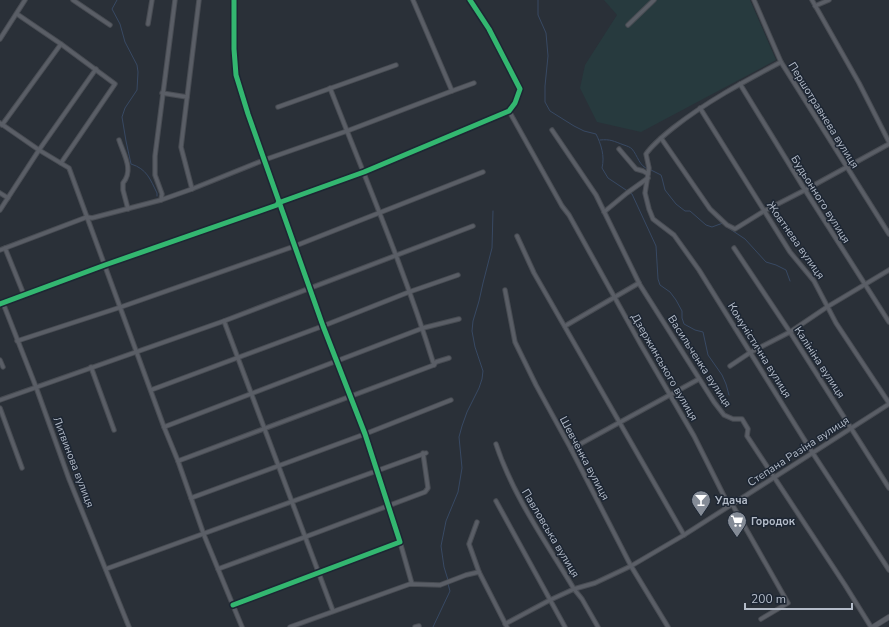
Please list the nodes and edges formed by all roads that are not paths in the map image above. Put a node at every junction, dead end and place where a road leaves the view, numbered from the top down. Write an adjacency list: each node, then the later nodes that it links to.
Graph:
1 (25, 0): 14 (street)
2 (74, 0): 15 (street)
3 (152, 0): 16 (street)
4 (175, 0): 27 (street)
5 (200, 0): 28 (street)
6 (234, 0): 40 (street)
7 (413, 0): 26 (street)
8 (470, 0): 31 (street)
9 (654, 0): 17 (street)
10 (754, 0): 20 (street, Першотравнева вулиця)
11 (812, 0): 13 (street)
12 (829, 0): 13 (street)
13 (815, 6): 37 (street)
14 (17, 14): 18 (street); 19 (street)
15 (110, 24)
16 (148, 24)
17 (628, 25)
18 (0, 39)
19 (61, 44): 22 (street); 32 (street)
20 (781, 62): 24 (street); 42 (street, Першотравнева вулиця)
21 (396, 65): 25 (street)
22 (96, 69): 39 (street); 41 (street)
23 (474, 83): 26 (street)
24 (740, 84): 30 (street); 47 (street, Будьонного вулиця)
25 (330, 88): 29 (street); 34 (street)
26 (452, 90): 34 (street)
27 (162, 93): 28 (street); 50 (street)
28 (187, 97): 46 (street)
29 (278, 107)
30 (700, 108): 35 (street); 54 (street, Жовтнева вулиця)
31 (509, 111): 43 (street); 75 (street, Дзержинського вулиця)
32 (1, 124): 39 (street)
33 (552, 130): 55 (street, Васильченка вулиця)
34 (347, 131): 40 (street); 43 (street)
35 (661, 138): 45 (street, Комуністична вулиця); 54 (street)
36 (119, 140): 52 (street)
37 (889, 143): 42 (street)
38 (619, 149): 45 (street)
39 (39, 150): 41 (street); 49 (street)
40 (264, 160): 46 (street); 51 (street)
41 (61, 163): 57 (street)
42 (846, 168): 47 (street); 59 (street, Першотравнева вулиця)
43 (364, 172): 51 (street); 56 (street)
44 (483, 172): 56 (street)
45 (648, 173): 55 (street); 88 (street, Комуністична вулиця)
46 (192, 189): 50 (street)
47 (805, 190): 54 (street); 70 (street, Будьонного вулиця)
48 (0, 192): 49 (street)
49 (8, 198): 53 (street)
50 (161, 200): 52 (street)
51 (278, 203): 61 (street); 66 (street)
52 (128, 209): 57 (street)
53 (0, 210)
54 (764, 210): 78 (street, Жовтнева вулиця)
55 (604, 212): 69 (street, Васильченка вулиця)
56 (379, 214): 61 (street); 65 (street)
57 (87, 217): 62 (street); 66 (street)
58 (473, 226): 65 (street)
59 (889, 234)
60 (517, 236): 83 (street)
61 (295, 246): 71 (street); 77 (street)
62 (5, 248): 64 (street); 74 (street)
63 (734, 248): 85 (street, Калініна вулиця)
64 (0, 250)
65 (396, 256): 71 (street); 73 (street)
66 (105, 265): 74 (street); 77 (street)
67 (889, 270): 70 (street)
68 (458, 274): 73 (street)
69 (639, 283): 75 (street); 97 (street, Васильченка вулиця)
70 (865, 285): 78 (street); 81 (street, Будьонного вулиця)
71 (310, 289): 80 (street); 82 (street)
72 (505, 290): 114 (street, Шевченка вулиця)
73 (409, 292): 82 (street); 84 (street)
74 (24, 295): 76 (street)
75 (615, 297): 83 (street); 101 (street, Дзержинського вулиця)
76 (1, 303): 86 (street, Литвинова вулиця)
77 (120, 307): 86 (street); 87 (street)
78 (827, 307): 85 (street); 105 (street, Жовтнева вулиця)
79 (458, 319): 84 (street)
80 (224, 321): 87 (street); 89 (street)
81 (889, 322)
82 (323, 326): 89 (street); 92 (street)
83 (565, 326): 107 (street)
84 (422, 328): 92 (street); 93 (street)
85 (790, 332): 88 (street); 109 (street, Калініна вулиця)
86 (17, 340): 98 (street, Литвинова вулиця)
87 (138, 352): 96 (street); 99 (street)
88 (751, 352): 94 (street); 115 (street, Комуністична вулиця)
89 (238, 358): 99 (street); 100 (street)
90 (449, 358): 93 (street)
91 (0, 360): 95 (street)
92 (337, 362): 100 (street); 102 (street)
93 (434, 365): 102 (street)
94 (730, 366)
95 (3, 367)
96 (91, 367): 98 (street); 111 (street)
97 (699, 379): 101 (street); 120 (street, Васильченка вулиця)
98 (36, 387): 103 (street); 133 (street, Литвинова вулиця)
99 (151, 390): 108 (street)
100 (251, 394): 108 (street); 110 (street)
101 (670, 395): 107 (street); 125 (street, Дзержинського вулиця)
102 (350, 396): 110 (street); 112 (street)
103 (0, 400)
104 (451, 400): 112 (street)
105 (889, 403): 109 (street, Степана Разіна вулиця)
106 (0, 408): 118 (street)
107 (620, 422): 114 (street); 129 (street)
108 (164, 427): 116 (street)
109 (851, 428): 115 (street, Степана Разіна вулиця); 121 (street, Калініна вулиця)
110 (265, 429): 116 (street); 117 (street)
111 (114, 430)
112 (365, 434): 117 (street); 119 (street)
113 (496, 444): 139 (street, Павловська вулиця)
114 (571, 449): 132 (street, Шевченка вулиця)
115 (812, 452): 120 (street, Степана Разіна вулиця); 135 (street, Комуністична вулиця)
116 (178, 461): 122 (street)
117 (278, 466): 122 (street); 124 (street)
118 (22, 468)
119 (377, 470): 124 (street); 126 (street); 126 (street)
120 (774, 477): 125 (street, Степана Разіна вулиця); 152 (street, Васильченка вулиця)
121 (889, 488)
122 (192, 498): 128 (street)
123 (496, 500): 140 (street)
124 (291, 502): 128 (street); 130 (street)
125 (732, 504): 129 (street, Степана Разіна вулиця); 144 (street, Дзержинського вулиця)
126 (388, 505): 130 (street); 131 (street)
127 (477, 522): 137 (street)
128 (204, 534): 133 (street); 134 (street)
129 (684, 535): 132 (street, Степана Разіна вулиця)
130 (305, 537): 134 (street); 136 (street)
131 (400, 542): 136 (street); 138 (street)
132 (631, 566): 139 (street, Степана Разіна вулиця); 151 (street, Шевченка вулиця)
133 (106, 569): 146 (street, Литвинова вулиця)
134 (218, 569): 141 (street)
135 (889, 570)
136 (319, 572): 141 (street); 142 (street)
137 (479, 572): 138 (street); 145 (street)
138 (412, 584): 142 (street)
139 (574, 589): 140 (street, Степана Разіна вулиця); 150 (street, Павловська вулиця)
140 (550, 600): 145 (street, Степана Разіна вулиця); 149 (street)
141 (233, 605): 147 (street)
142 (333, 611): 148 (street)
143 (889, 617): 152 (street)
144 (761, 619)
145 (506, 626)
146 (129, 627)
147 (242, 627)
148 (290, 627)
149 (565, 627)
150 (598, 627)
151 (668, 627)
152 (872, 627)

